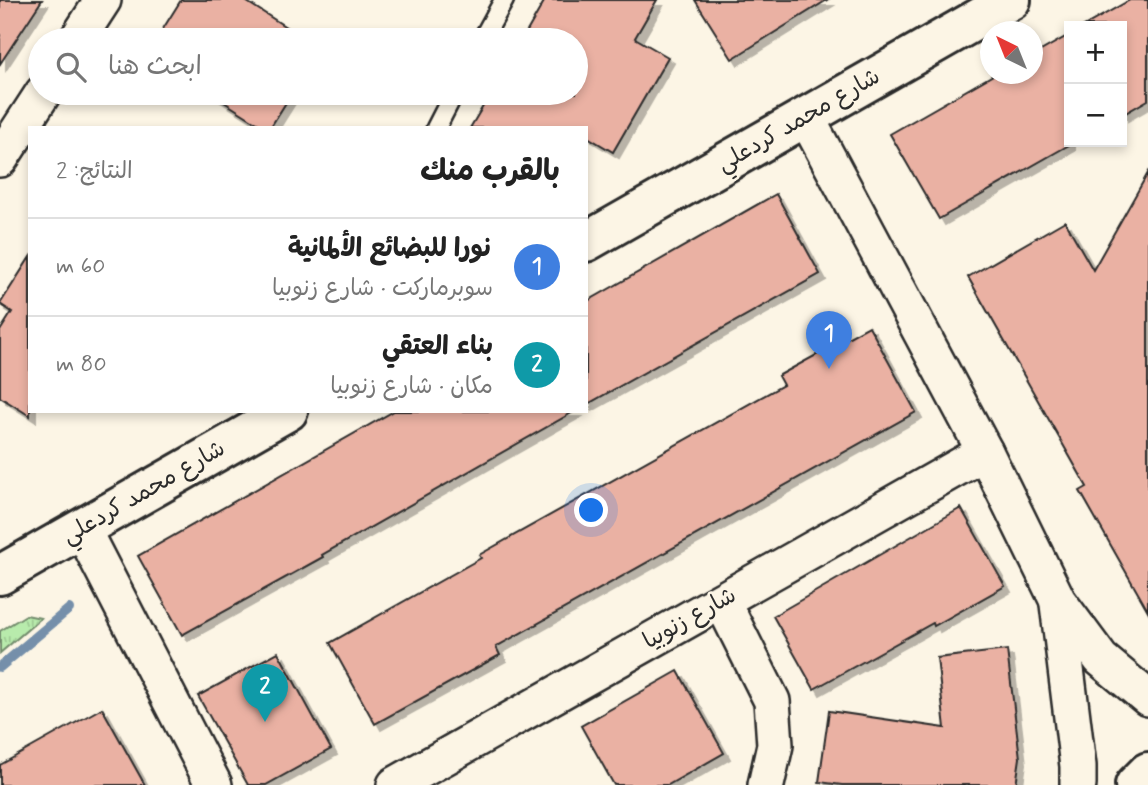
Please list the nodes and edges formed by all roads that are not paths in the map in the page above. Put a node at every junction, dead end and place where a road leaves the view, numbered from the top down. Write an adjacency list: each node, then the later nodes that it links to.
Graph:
1 (103, 0): 4 (street)
2 (503, 0): 5 (lane)
3 (1011, 0): 8 (main road, شارع محمد كردعلي)
4 (85, 28)
5 (488, 28)
6 (35, 105): 10 (street)
7 (448, 105): 9 (lane)
8 (806, 117): 11 (main road, شارع محمد كردعلي); 13 (street)
9 (437, 126)
10 (0, 159)
11 (588, 241)
12 (284, 413): 14 (main road, شارع محمد كردعلي)
13 (985, 452): 16 (street, شارع زنوبيا); 17 (street)
14 (82, 528): 15 (main road, شارع محمد كردعلي); 20 (street)
15 (0, 575)
16 (722, 601): 21 (street, شارع زنوبيا); 22 (street)
17 (1058, 601): 18 (street); 23 (street)
18 (1148, 698)
19 (1148, 772): 24 (main road)
20 (214, 785)
21 (396, 785)
22 (766, 785)
23 (1078, 785)
24 (1135, 785)

